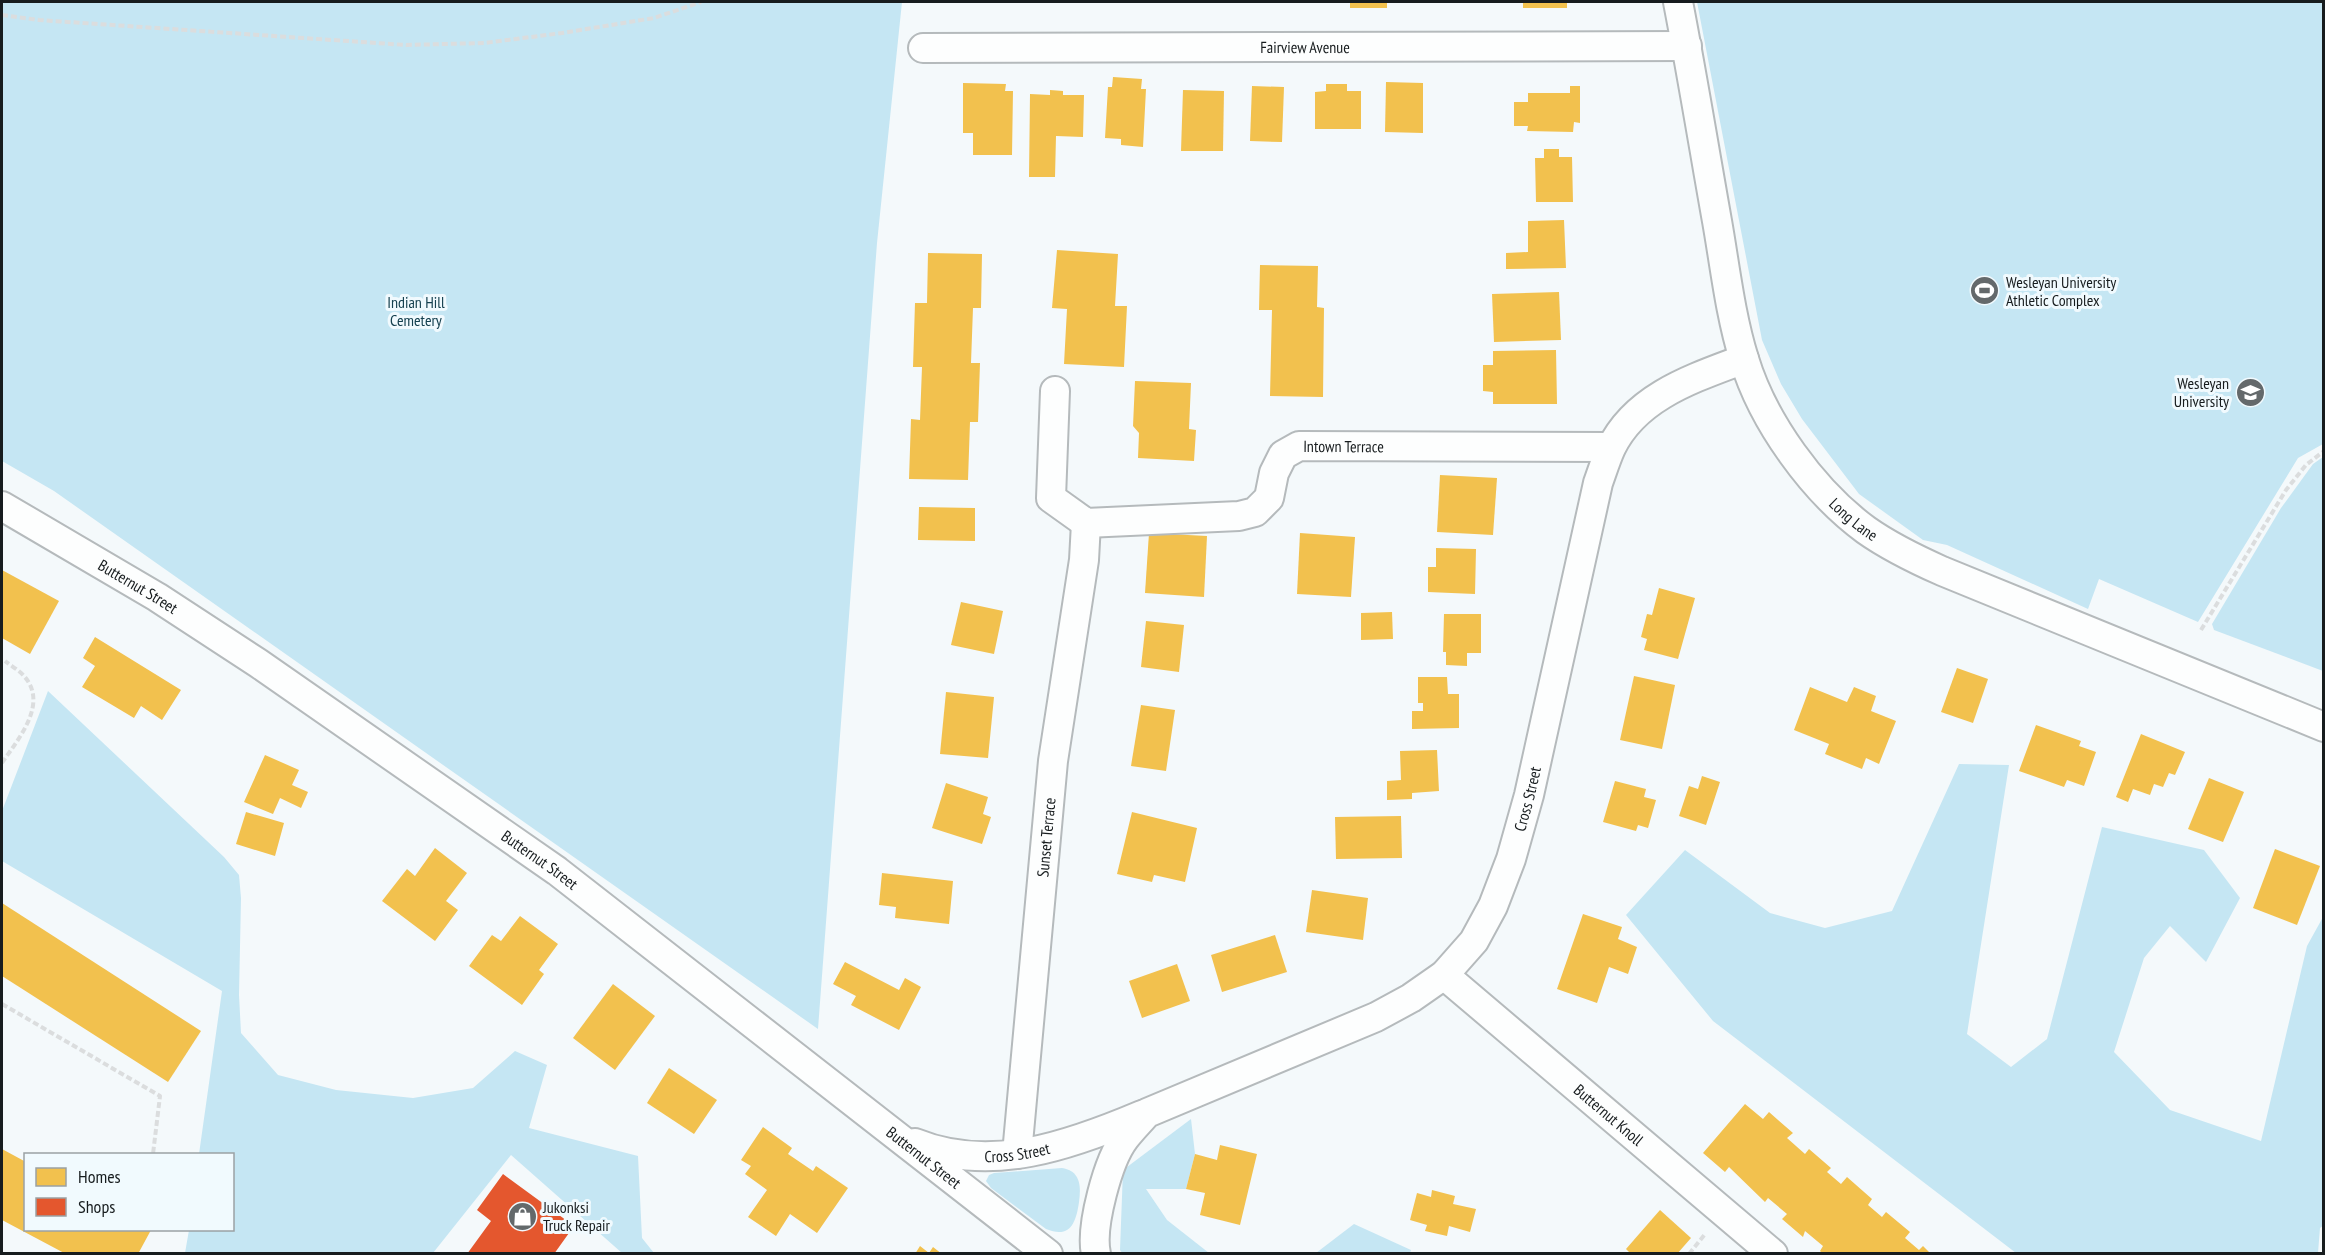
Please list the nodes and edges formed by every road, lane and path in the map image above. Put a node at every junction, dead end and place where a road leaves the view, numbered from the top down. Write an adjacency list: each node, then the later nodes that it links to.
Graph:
1 (701, 2): 3 (path)
2 (1678, 2): 4 (street)
3 (2, 15)
4 (1687, 46): 5 (street, Fairview Avenue); 6 (street, Long Lane)
5 (923, 48)
6 (1744, 359): 8 (street, Cross Street); 14 (street, Long Lane)
7 (1055, 391): 11 (street)
8 (1611, 447): 11 (street, Intown Terrace); 16 (street, Cross Street)
9 (2324, 451): 12 (path)
10 (2, 506): 19 (street, Butternut Street)
11 (1086, 523): 21 (street, Sunset Terrace)
12 (2201, 630)
13 (5, 661): 15 (path)
14 (2324, 727)
15 (2, 763)
16 (1444, 975): 18 (street, Cross Street); 24 (street, Butternut Knoll)
17 (2, 1004): 20 (path)
18 (1147, 1113): 21 (street, Cross Street); 23 (street, Cross Street)
19 (885, 1128): 21 (street, Cross Street); 22 (street, Butternut Street)
20 (153, 1153)
21 (1017, 1154)
22 (1048, 1254)
23 (1096, 1254)
24 (1773, 1254)

